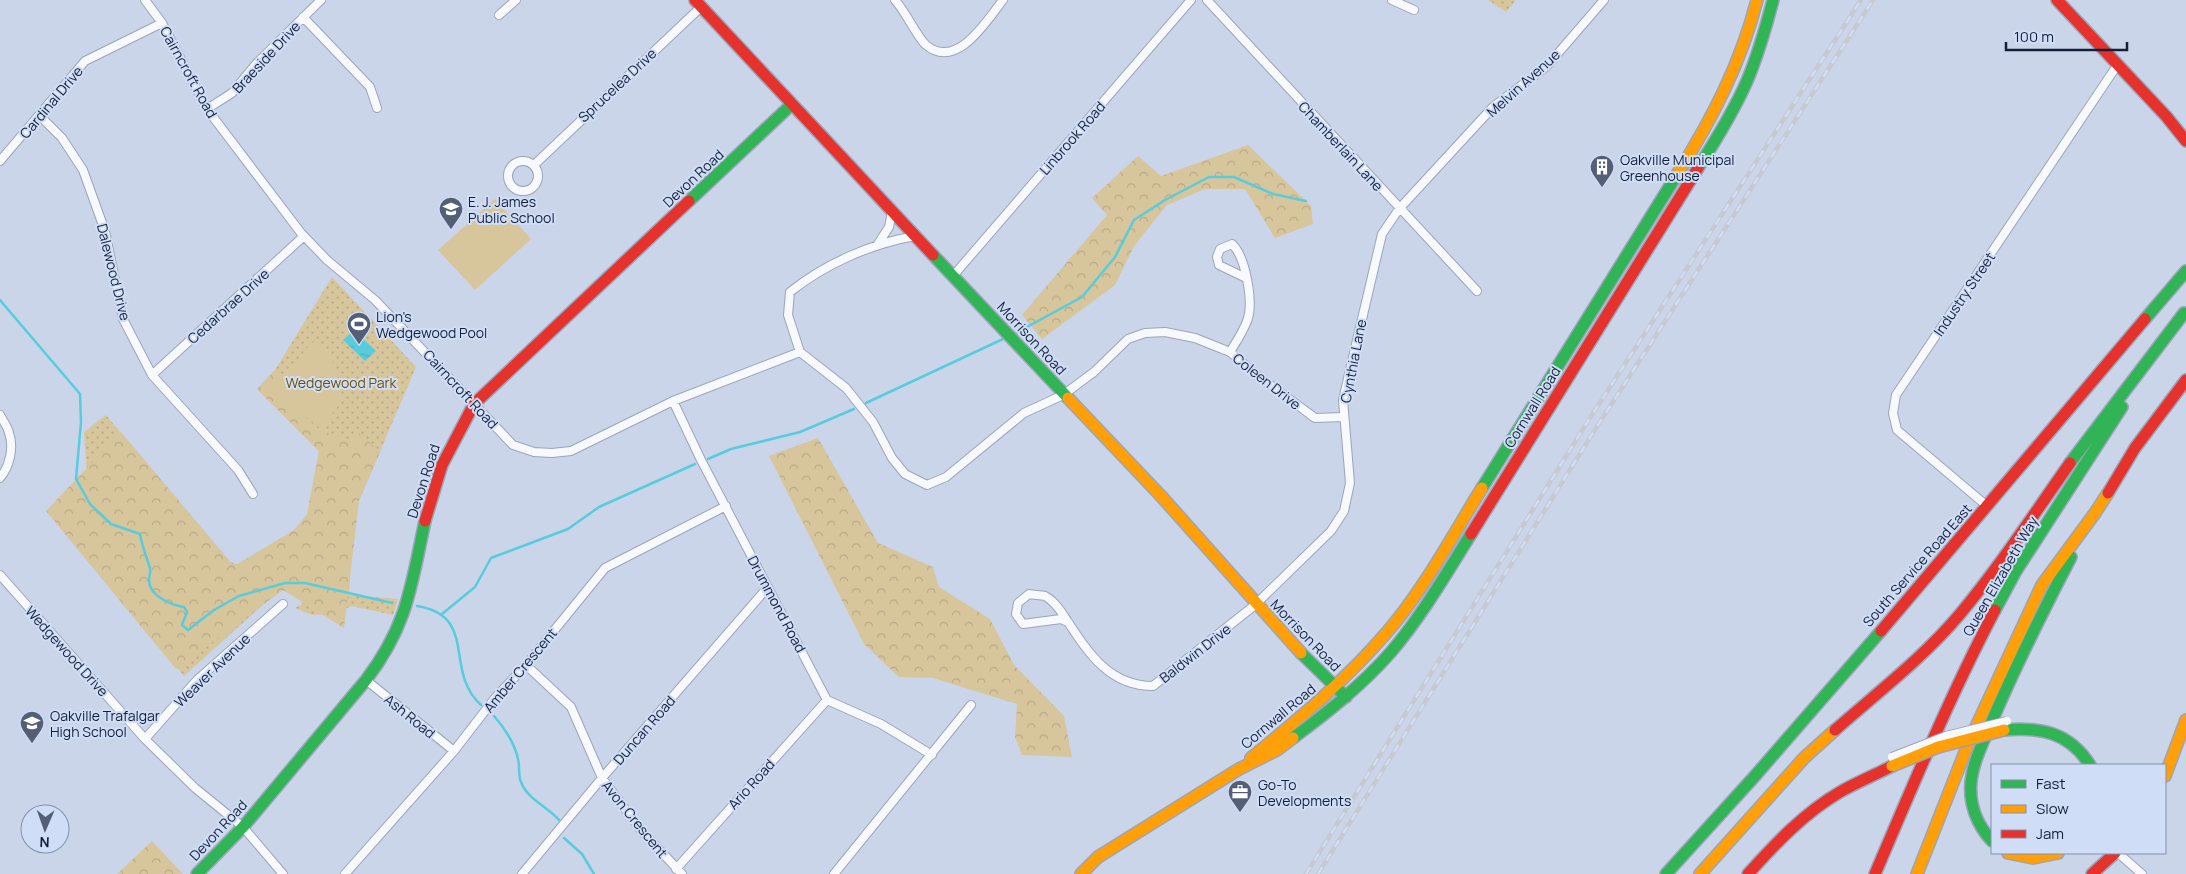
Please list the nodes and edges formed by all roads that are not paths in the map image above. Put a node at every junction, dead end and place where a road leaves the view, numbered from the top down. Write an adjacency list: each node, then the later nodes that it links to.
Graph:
1 (145, 0): 17 (street, Cairncroft Road)
2 (322, 0): 16 (street, Braeside Drive)
3 (516, 0): 15 (street)
4 (895, 0): 5 (street)
5 (1003, 0)
6 (1191, 0): 32 (street, Linbrook Road)
7 (1207, 0): 26 (street, Chamberlain Lane)
8 (1392, 0): 14 (street)
9 (1604, 0): 26 (street, Melvin Avenue)
10 (1757, 0): 57 (main road, Cornwall Road)
11 (1773, 0): 58 (main road, Cornwall Road)
12 (2057, 0): 18 (main road)
13 (698, 3): 19 (main road, Morrison Road); 25 (street, Sprucelea Drive)
14 (1414, 10)
15 (499, 15)
16 (303, 17): 20 (street); 21 (street, Braeside Drive)
17 (162, 23): 21 (street, Cairncroft Road); 22 (street, Cardinal Drive)
18 (2118, 64): 23 (main road); 48 (street, Industry Street)
19 (791, 105): 27 (main road, Morrison Road); 42 (main road, Devon Road)
20 (378, 108)
21 (206, 109): 28 (street, Cairncroft Road)
22 (40, 116): 24 (street, Cardinal Drive); 38 (street, Dalewood Drive)
23 (2186, 140)
24 (0, 162)
25 (534, 165): 25 (street)
26 (1399, 209): 34 (street, Chamberlain Lane); 44 (street, Cynthia Lane)
27 (892, 212): 29 (main road, Morrison Road); 30 (street)
28 (304, 236): 38 (street, Cedarbrae Drive); 42 (street, Cairncroft Road)
29 (915, 236): 30 (street); 32 (main road, Morrison Road)
30 (878, 244): 36 (street)
31 (2186, 271): 48 (main road, South Service Road East)
32 (953, 276): 40 (main road, Morrison Road)
33 (1246, 278): 33 (street); 37 (street)
34 (1477, 291)
35 (2185, 312): 83 (main road); 85 (main road, Queen Elizabeth Way)
36 (800, 352): 40 (street, Coleen Drive); 41 (street, Cairncroft Road)
37 (1230, 352): 40 (street, Coleen Drive); 44 (street, Coleen Drive)
38 (152, 375): 46 (street, Dalewood Drive)
39 (2186, 380): 49 (main road)
40 (1063, 395): 53 (main road, Morrison Road)
41 (673, 401): 42 (street, Cairncroft Road); 47 (street, Drummond Road)
42 (474, 404): 56 (main road, Devon Road)
43 (0, 415): 45 (street)
44 (1343, 417): 53 (street, Cynthia Lane)
45 (0, 478)
46 (253, 494)
47 (726, 506): 51 (street, Drummond Road); 55 (street, Amber Crescent)
48 (1987, 506): 82 (main road, South Service Road East)
49 (2095, 513): 70 (main road); 86 (main road)
50 (0, 575): 62 (street, Wedgewood Drive)
51 (768, 587): 59 (street, Drummond Road); 68 (street, Duncan Road)
52 (283, 604): 62 (street, Weaver Avenue)
53 (1256, 605): 54 (street, Baldwin Drive); 57 (main road, Morrison Road)
54 (1068, 622): 54 (street, Baldwin Drive)
55 (526, 665): 63 (street, Amber Crescent); 68 (street, Avon Crescent)
56 (366, 680): 63 (street, Ash Road); 69 (main road, Devon Road)
57 (1335, 687): 58 (main road, Morrison Road); 66 (main road, Cornwall Road)
58 (1346, 697): 66 (main road, Cornwall Road)
59 (827, 700): 64 (street); 75 (street, Ario Road)
60 (970, 705): 64 (street)
61 (2186, 720): 67 (main road)
62 (145, 739): 69 (street, Wedgewood Drive)
63 (454, 751): 78 (street, Amber Crescent)
64 (932, 755): 80 (street)
65 (2089, 764): 84 (main road, bridge)
66 (1239, 769): 81 (main road, Cornwall Road)
67 (2166, 773)
68 (602, 778): 75 (street, Avon Crescent); 79 (street, Duncan Road)
69 (243, 828): 76 (main road, Devon Road); 77 (street, Wedgewood Drive)
70 (1991, 840)
71 (2011, 854): 72 (main road)
72 (2053, 854)
73 (2116, 854): 87 (main road)
74 (2118, 854): 88 (street)
75 (679, 871)
76 (197, 874)
77 (283, 874)
78 (345, 874)
79 (522, 874)
80 (834, 874)
81 (1081, 874)
82 (1666, 874)
83 (1700, 874)
84 (1748, 874)
85 (1875, 874)
86 (1917, 874)
87 (2092, 874)
88 (2142, 874)

